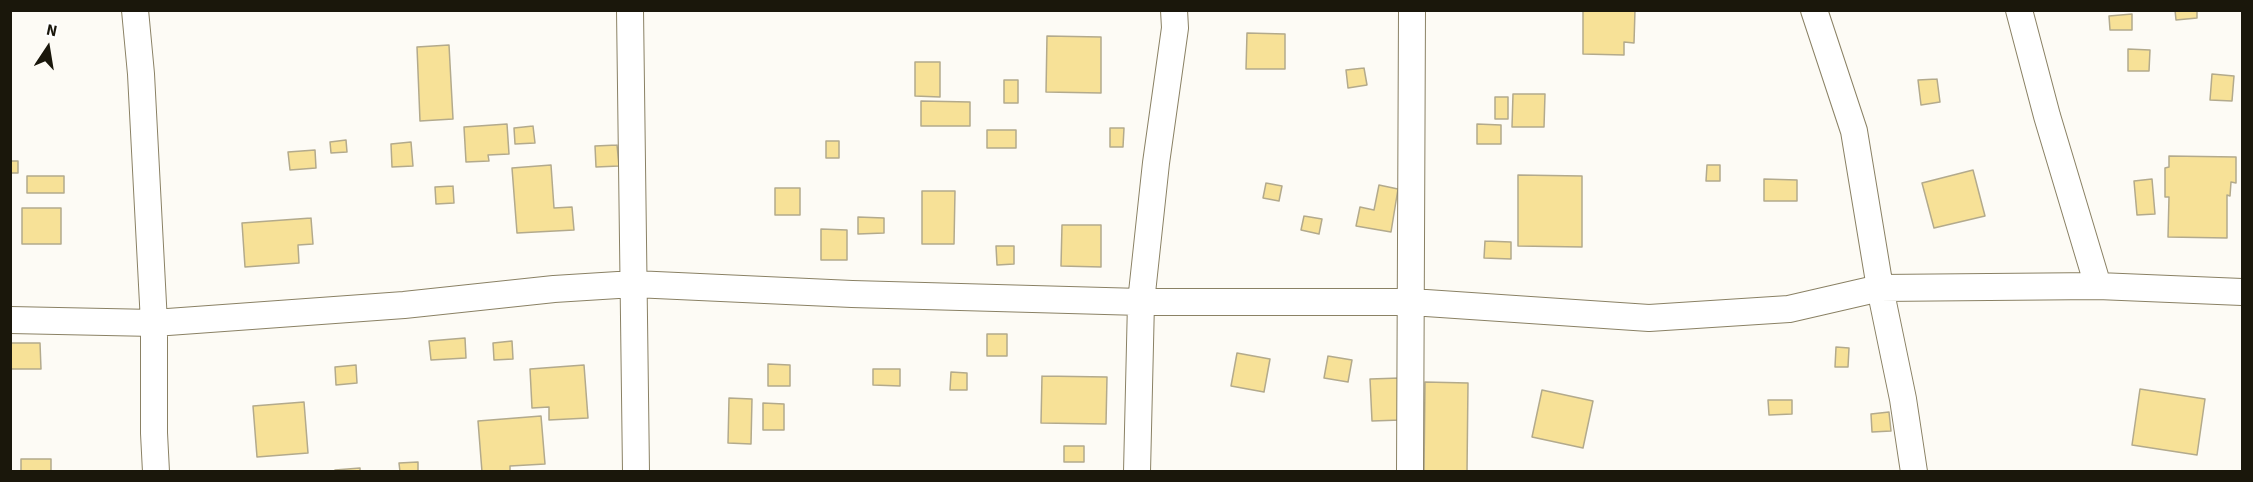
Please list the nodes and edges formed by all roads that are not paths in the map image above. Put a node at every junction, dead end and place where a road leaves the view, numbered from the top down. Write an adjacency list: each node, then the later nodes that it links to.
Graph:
1 (135, 10): 14 (street)
2 (630, 10): 7 (street)
3 (1174, 10): 11 (street)
4 (1412, 10): 12 (street)
5 (1814, 10): 9 (street)
6 (2019, 10): 8 (street)
7 (634, 284): 11 (street); 14 (street); 16 (street)
8 (2098, 286): 9 (street); 10 (street)
9 (1880, 288): 12 (street); 19 (street)
10 (2242, 292)
11 (1141, 302): 12 (street); 17 (street)
12 (1410, 302): 18 (street)
13 (10, 320): 14 (street)
14 (154, 322): 15 (street)
15 (156, 471)
16 (636, 471)
17 (1137, 471)
18 (1410, 471)
19 (1914, 471)

